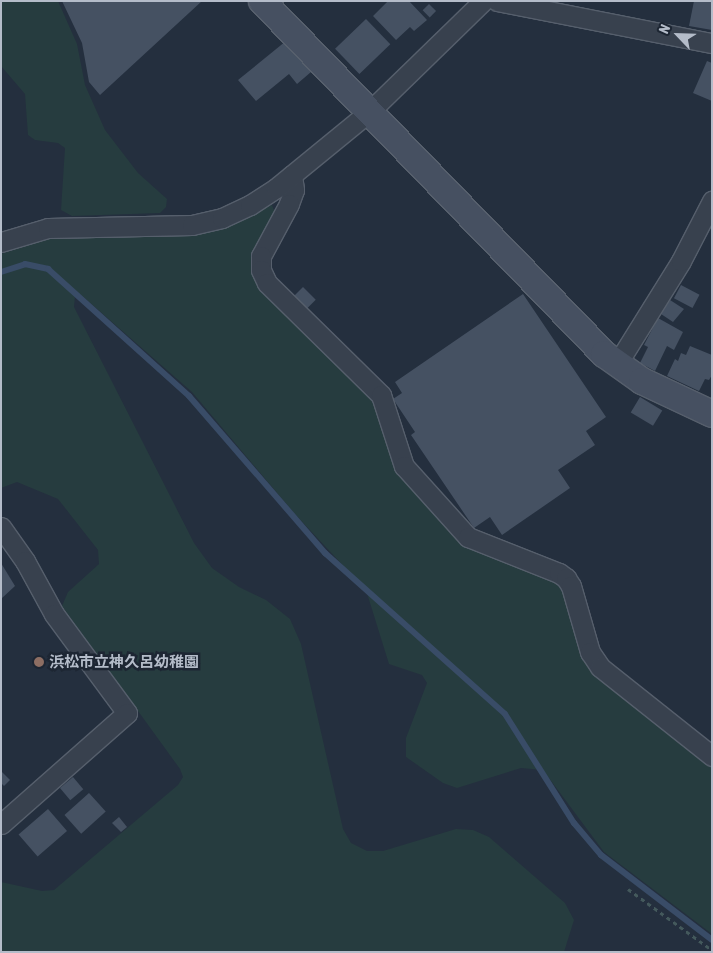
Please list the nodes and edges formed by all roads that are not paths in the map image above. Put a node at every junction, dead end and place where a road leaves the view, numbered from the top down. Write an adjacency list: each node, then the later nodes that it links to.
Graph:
1 (262, 1): 5 (street)
2 (483, 1): 5 (street)
3 (497, 1): 4 (street)
4 (712, 43)
5 (369, 112): 6 (street); 9 (street)
6 (292, 175): 8 (street); 12 (street)
7 (712, 201): 9 (street)
8 (1, 242)
9 (617, 364): 10 (street)
10 (712, 414)
11 (1, 527): 13 (street)
12 (712, 756)
13 (1, 824)

